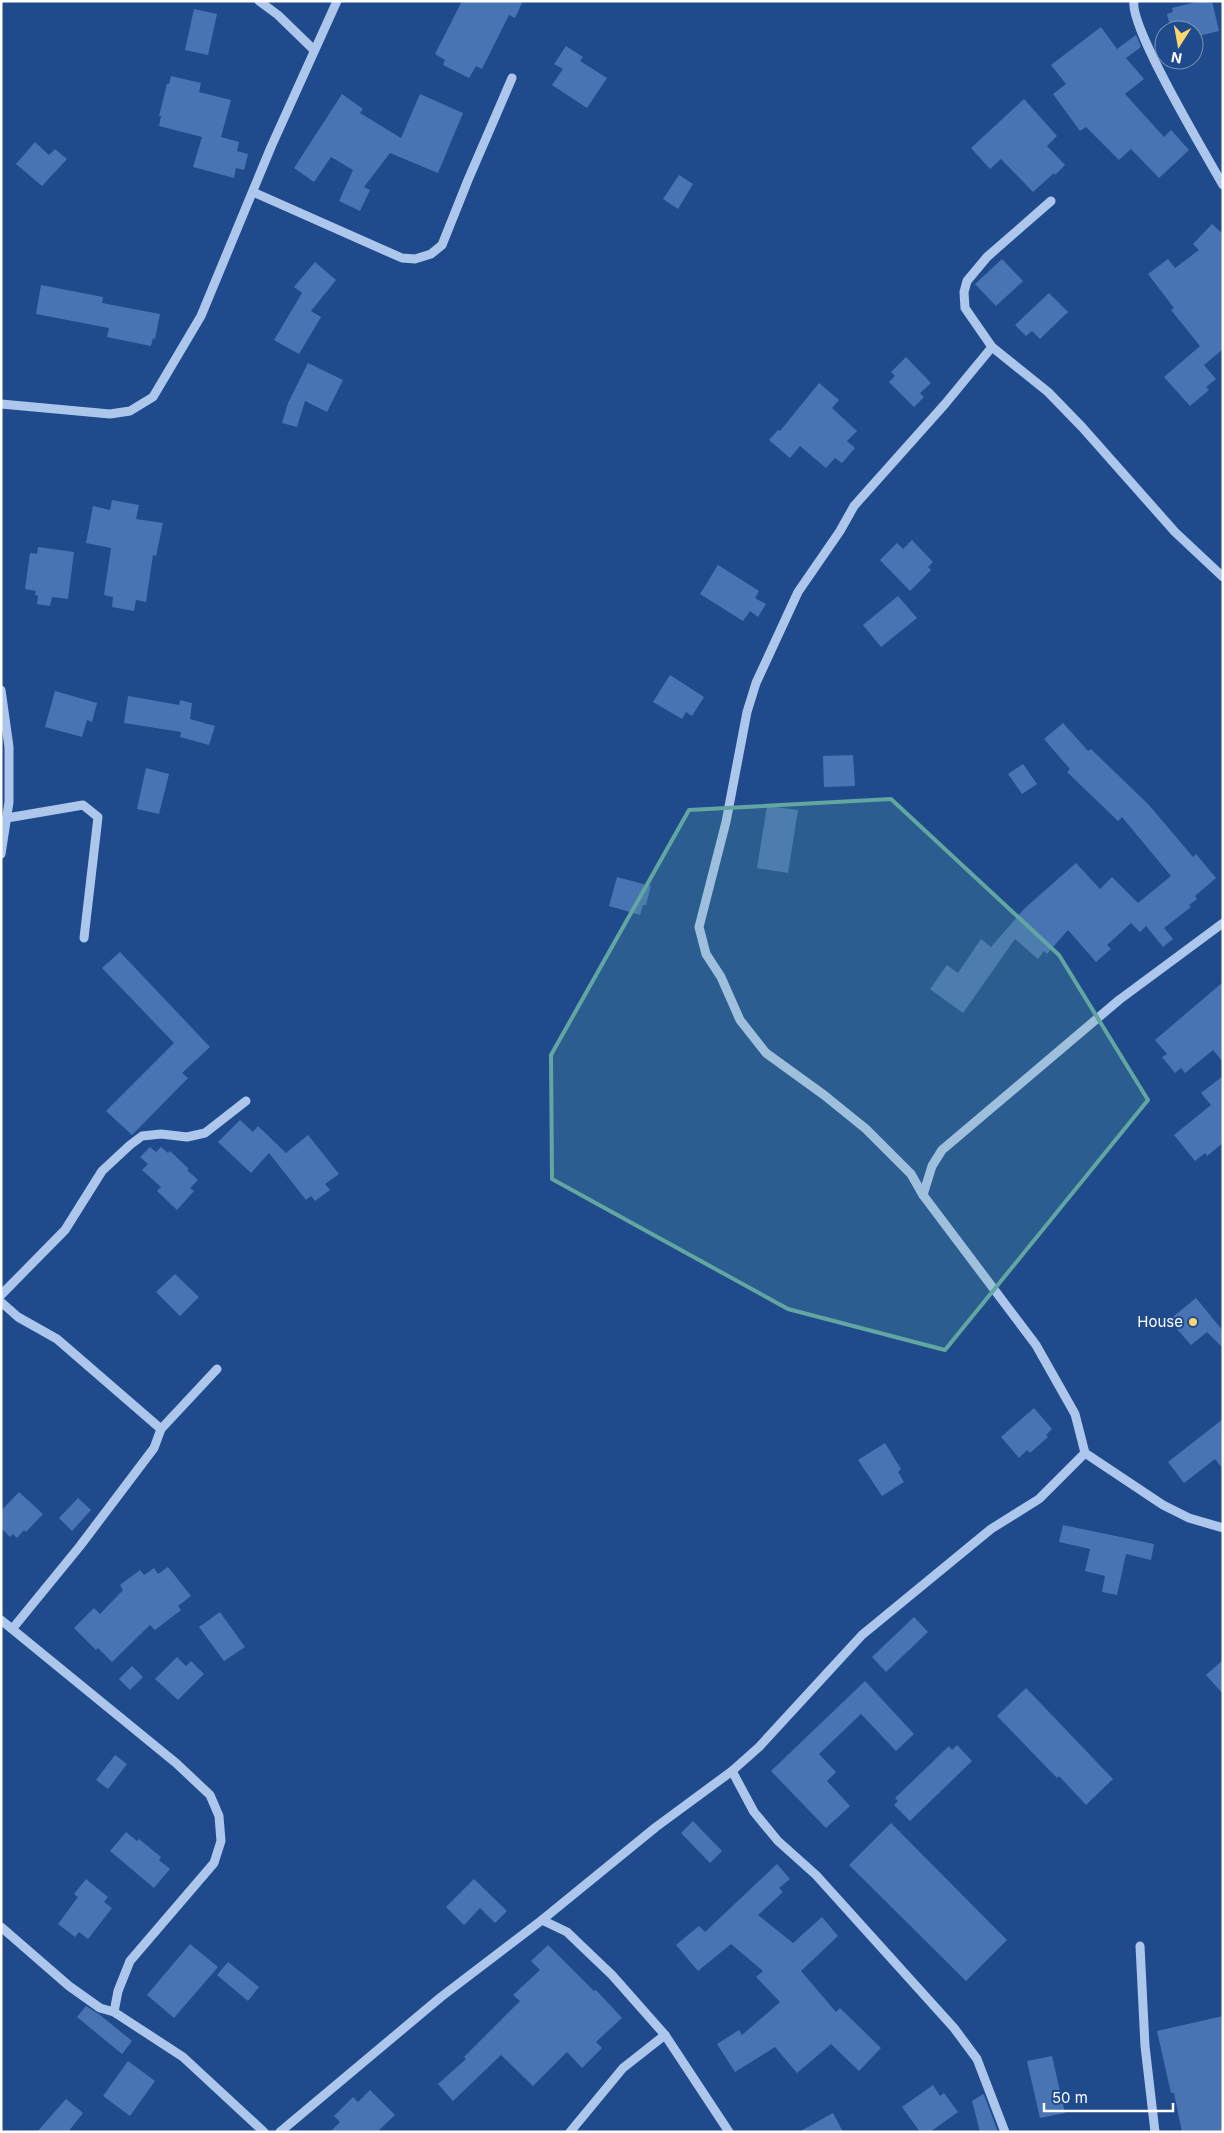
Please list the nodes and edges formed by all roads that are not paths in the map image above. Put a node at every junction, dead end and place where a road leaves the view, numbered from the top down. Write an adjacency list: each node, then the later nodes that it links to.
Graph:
1 (259, 1): 4 (street)
2 (337, 1): 4 (street)
3 (1134, 1): 6 (street)
4 (314, 50): 7 (street)
5 (512, 78): 7 (street)
6 (1223, 185)
7 (253, 192): 10 (street)
8 (1051, 200): 9 (street)
9 (992, 347): 11 (street); 18 (street)
10 (1, 404)
11 (1223, 577)
12 (1, 690): 13 (street)
13 (7, 818): 14 (street); 16 (street)
14 (1, 854)
15 (1222, 924): 18 (street)
16 (84, 938)
17 (246, 1101): 19 (street)
18 (923, 1195): 23 (street)
19 (1, 1295)
20 (1, 1302): 22 (street)
21 (217, 1369): 22 (street)
22 (160, 1430): 26 (street)
23 (1085, 1453): 24 (street); 27 (street)
24 (1223, 1528)
25 (1, 1620): 26 (street)
26 (13, 1628): 31 (street)
27 (732, 1771): 28 (street); 37 (street)
28 (542, 1920): 32 (street); 34 (street)
29 (1, 1928): 31 (street)
30 (1140, 1946): 38 (street)
31 (114, 2012): 33 (street)
32 (665, 2035): 35 (street); 36 (street)
33 (264, 2132)
34 (280, 2132)
35 (570, 2132)
36 (729, 2132)
37 (1005, 2132)
38 (1154, 2132)

